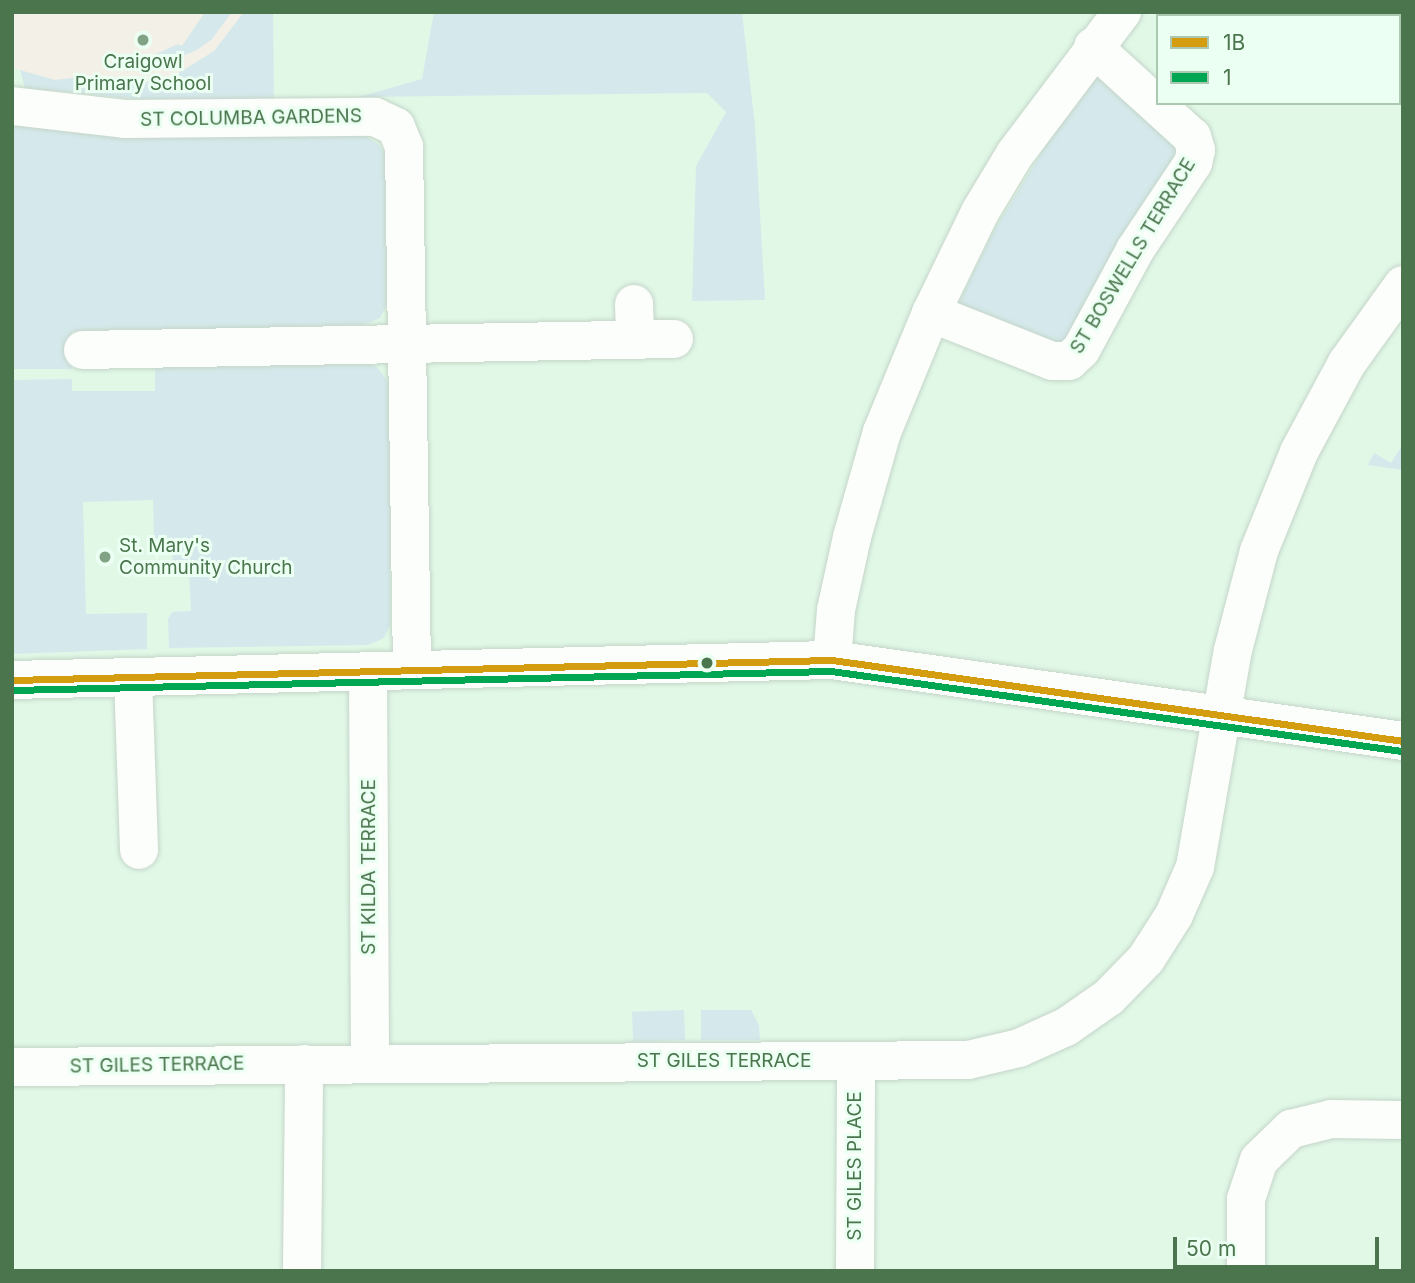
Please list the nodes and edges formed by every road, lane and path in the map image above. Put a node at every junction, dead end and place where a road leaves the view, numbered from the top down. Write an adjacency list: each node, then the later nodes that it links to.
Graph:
1 (1122, 12): 2 (street)
2 (1093, 47): 3 (street, ST BOSWELLS TERRACE); 7 (street)
3 (1156, 104)
4 (1157, 105): 7 (street, ST BOSWELLS TERRACE)
5 (12, 106): 9 (street, ST COLUMBA GARDENS)
6 (1403, 285): 16 (street, ST GILES TERRACE)
7 (931, 313): 11 (street)
8 (674, 339): 9 (street)
9 (406, 344): 10 (street); 12 (street, ST COLUMBA GARDENS)
10 (83, 350)
11 (832, 660): 12 (street); 16 (street)
12 (412, 670): 13 (street)
13 (368, 671): 14 (street); 20 (street, ST KILDA TERRACE)
14 (133, 677): 15 (street); 18 (street)
15 (12, 680)
16 (1220, 715): 17 (street); 19 (street, ST GILES TERRACE)
17 (1403, 741)
18 (139, 850)
19 (856, 1061): 20 (street, ST GILES TERRACE); 25 (street, ST GILES PLACE)
20 (370, 1063): 21 (street, ST GILES TERRACE)
21 (304, 1064): 22 (street, ST GILES TERRACE); 24 (street)
22 (12, 1067)
23 (1403, 1120): 26 (street)
24 (302, 1271)
25 (855, 1271)
26 (1246, 1271)

